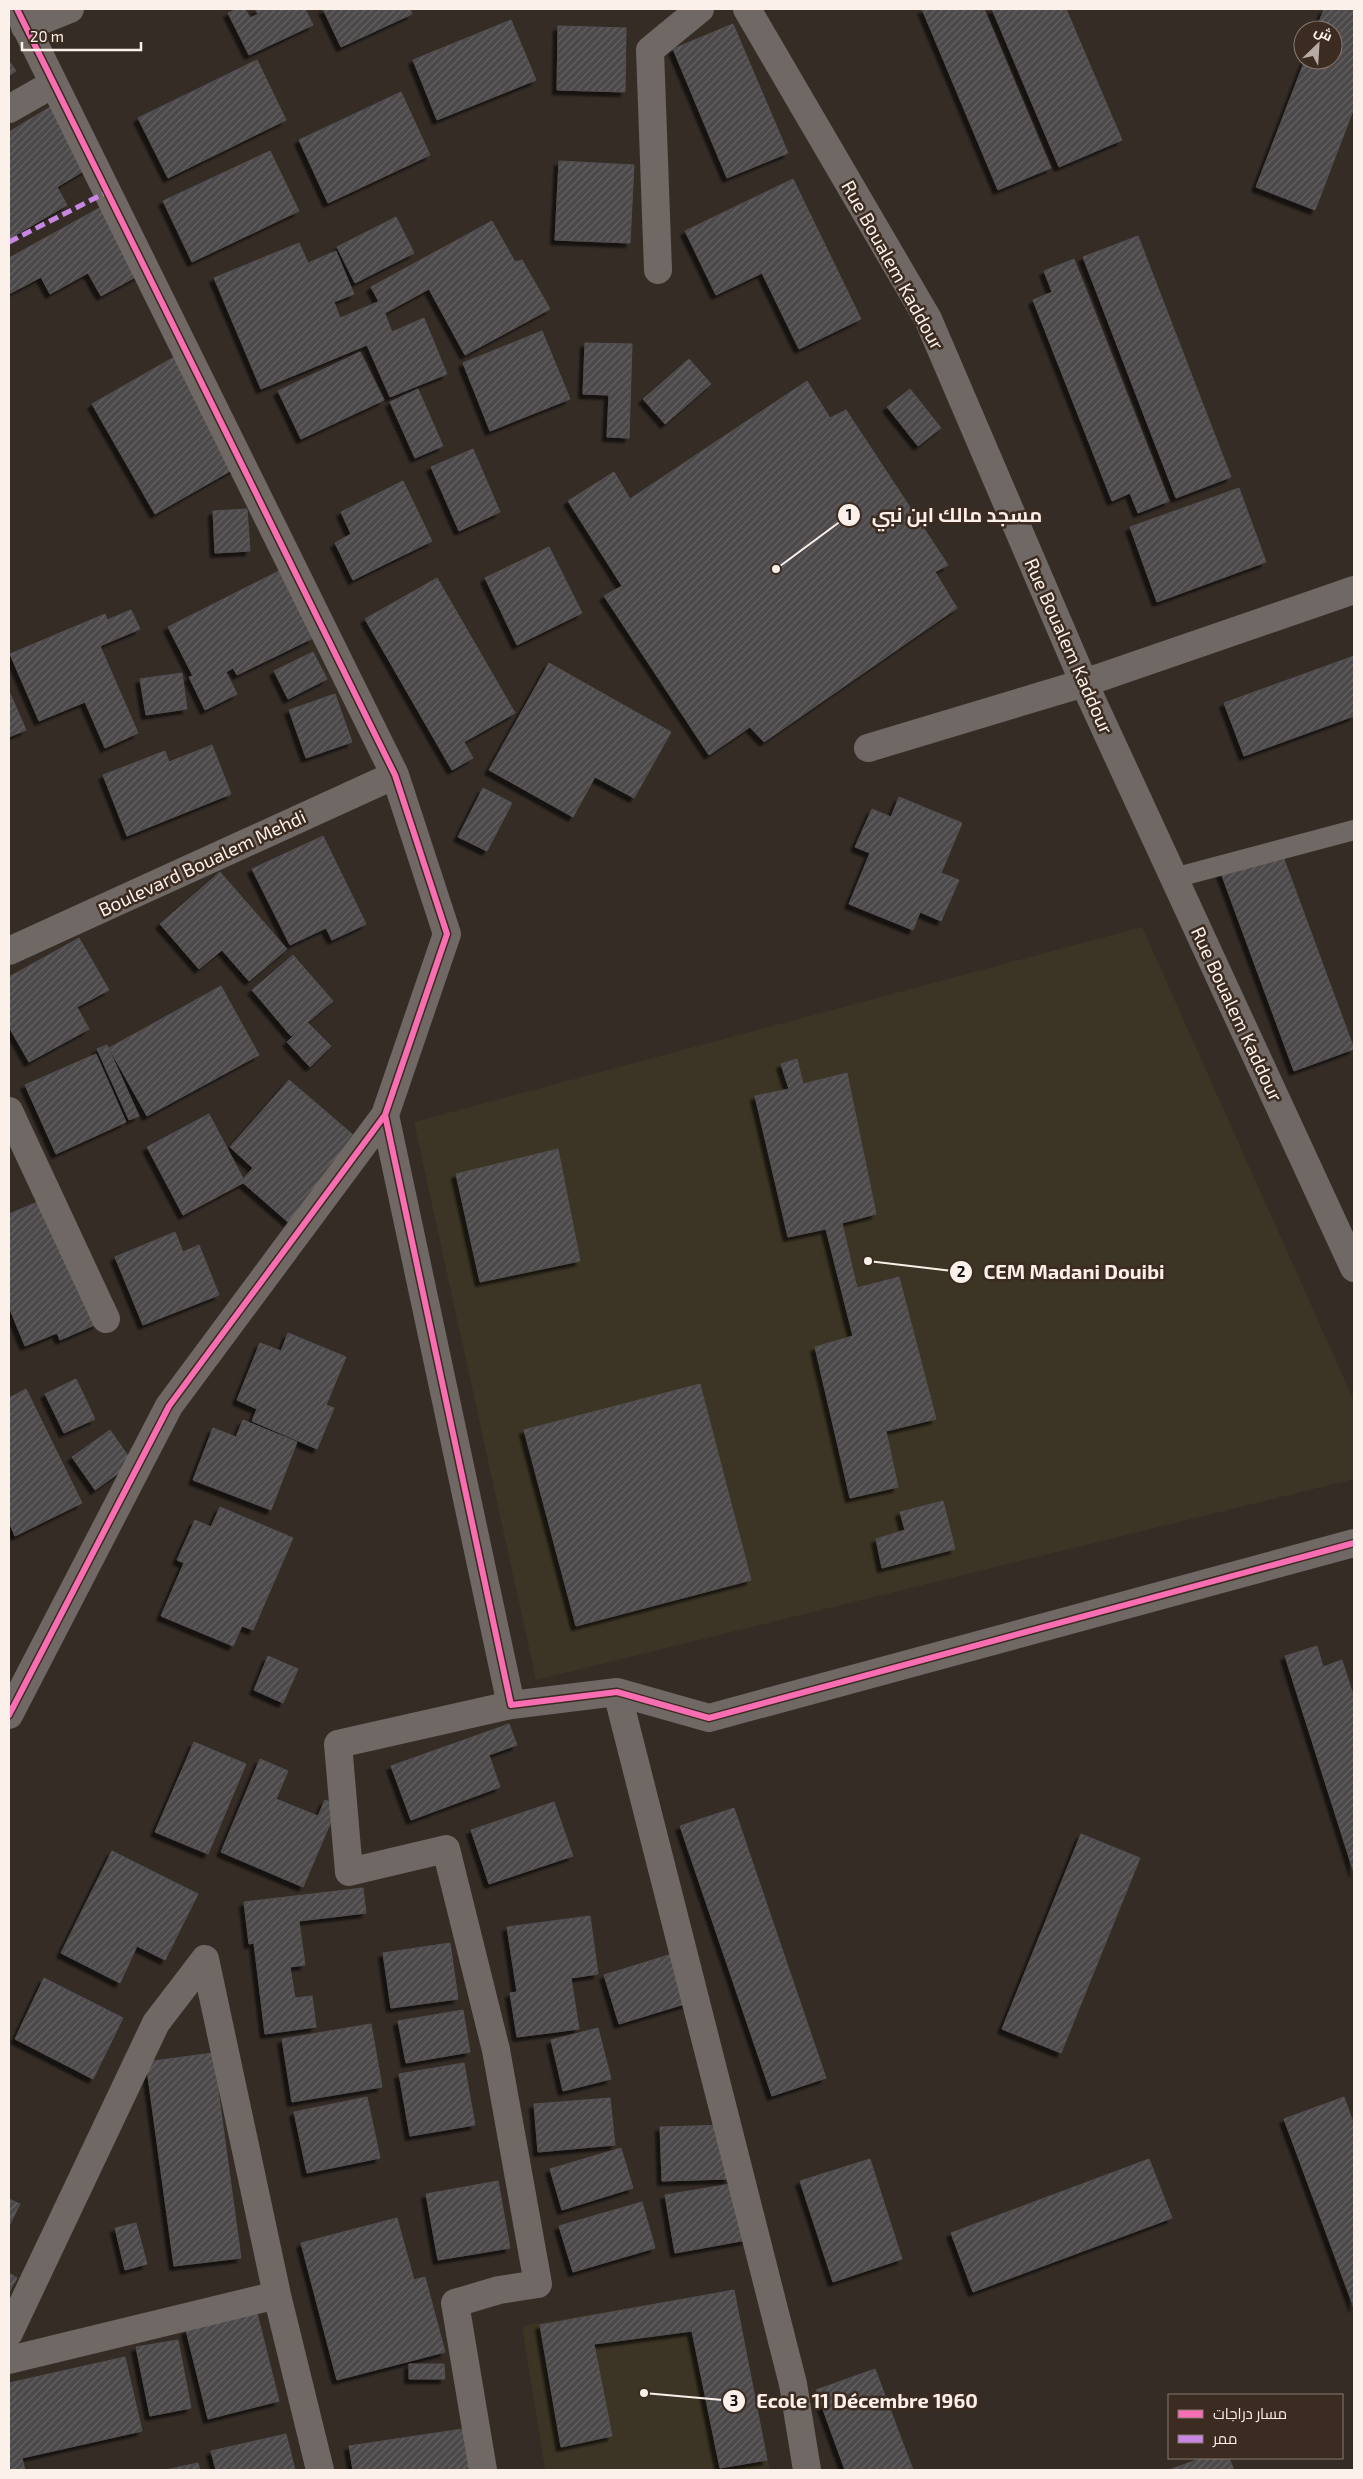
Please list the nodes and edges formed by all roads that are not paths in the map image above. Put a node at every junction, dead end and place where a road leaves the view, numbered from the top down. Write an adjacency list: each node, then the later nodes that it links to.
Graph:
1 (70, 9): 4 (street)
2 (700, 9): 7 (street)
3 (747, 9): 9 (street, Rue Boualem Kaddour)
4 (21, 18): 5 (street)
5 (53, 84): 6 (street); 11 (street)
6 (9, 109)
7 (658, 270)
8 (1354, 590): 9 (street)
9 (1084, 683): 10 (street); 13 (street, Rue Boualem Kaddour)
10 (868, 748)
11 (395, 775): 14 (street, Boulevard Boualem Mehdi); 16 (street)
12 (1354, 830): 13 (lane)
13 (1174, 878): 17 (street, Rue Boualem Kaddour)
14 (9, 952)
15 (9, 1111): 18 (street)
16 (385, 1115): 21 (street); 22 (street)
17 (1354, 1268)
18 (106, 1319)
19 (1354, 1543): 20 (street)
20 (618, 1692): 21 (street); 28 (street)
21 (510, 1705): 27 (street)
22 (9, 1715)
23 (277, 2295): 24 (street); 25 (street); 26 (street)
24 (9, 2332)
25 (9, 2360)
26 (320, 2470)
27 (483, 2470)
28 (807, 2470)

